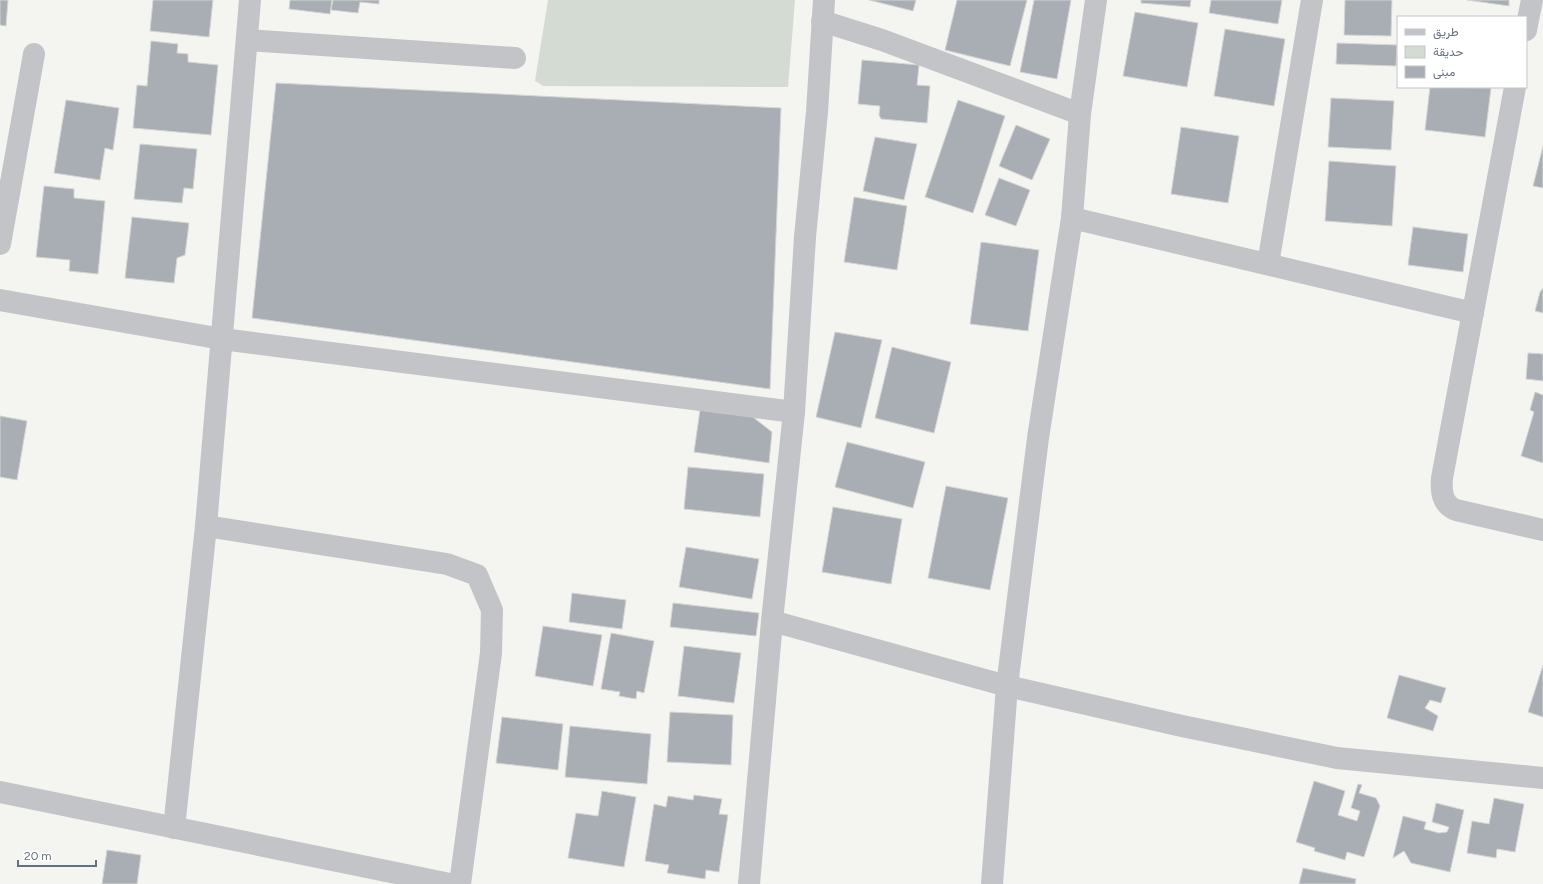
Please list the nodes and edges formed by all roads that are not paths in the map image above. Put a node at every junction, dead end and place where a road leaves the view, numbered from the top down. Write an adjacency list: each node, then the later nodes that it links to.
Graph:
1 (250, 0): 7 (street)
2 (1096, 0): 11 (street)
3 (1312, 0): 14 (street)
4 (1532, 0): 6 (street)
5 (823, 10): 11 (street); 18 (street)
6 (1527, 25)
7 (248, 40): 9 (street); 17 (street)
8 (34, 54): 13 (street)
9 (515, 58)
10 (1515, 88): 16 (street)
11 (1080, 114): 12 (street)
12 (1072, 218): 14 (street); 22 (street)
13 (0, 244)
14 (1268, 264): 16 (street)
15 (0, 300): 17 (street)
16 (1473, 313): 20 (street)
17 (222, 339): 18 (street); 19 (street)
18 (794, 412): 21 (street)
19 (206, 526): 25 (street); 27 (street)
20 (1543, 530)
21 (772, 621): 22 (street); 28 (street)
22 (1007, 686): 23 (street); 29 (street)
23 (1543, 778)
24 (0, 792): 25 (street)
25 (174, 828): 26 (street)
26 (450, 884)
27 (460, 884)
28 (749, 884)
29 (992, 884)

